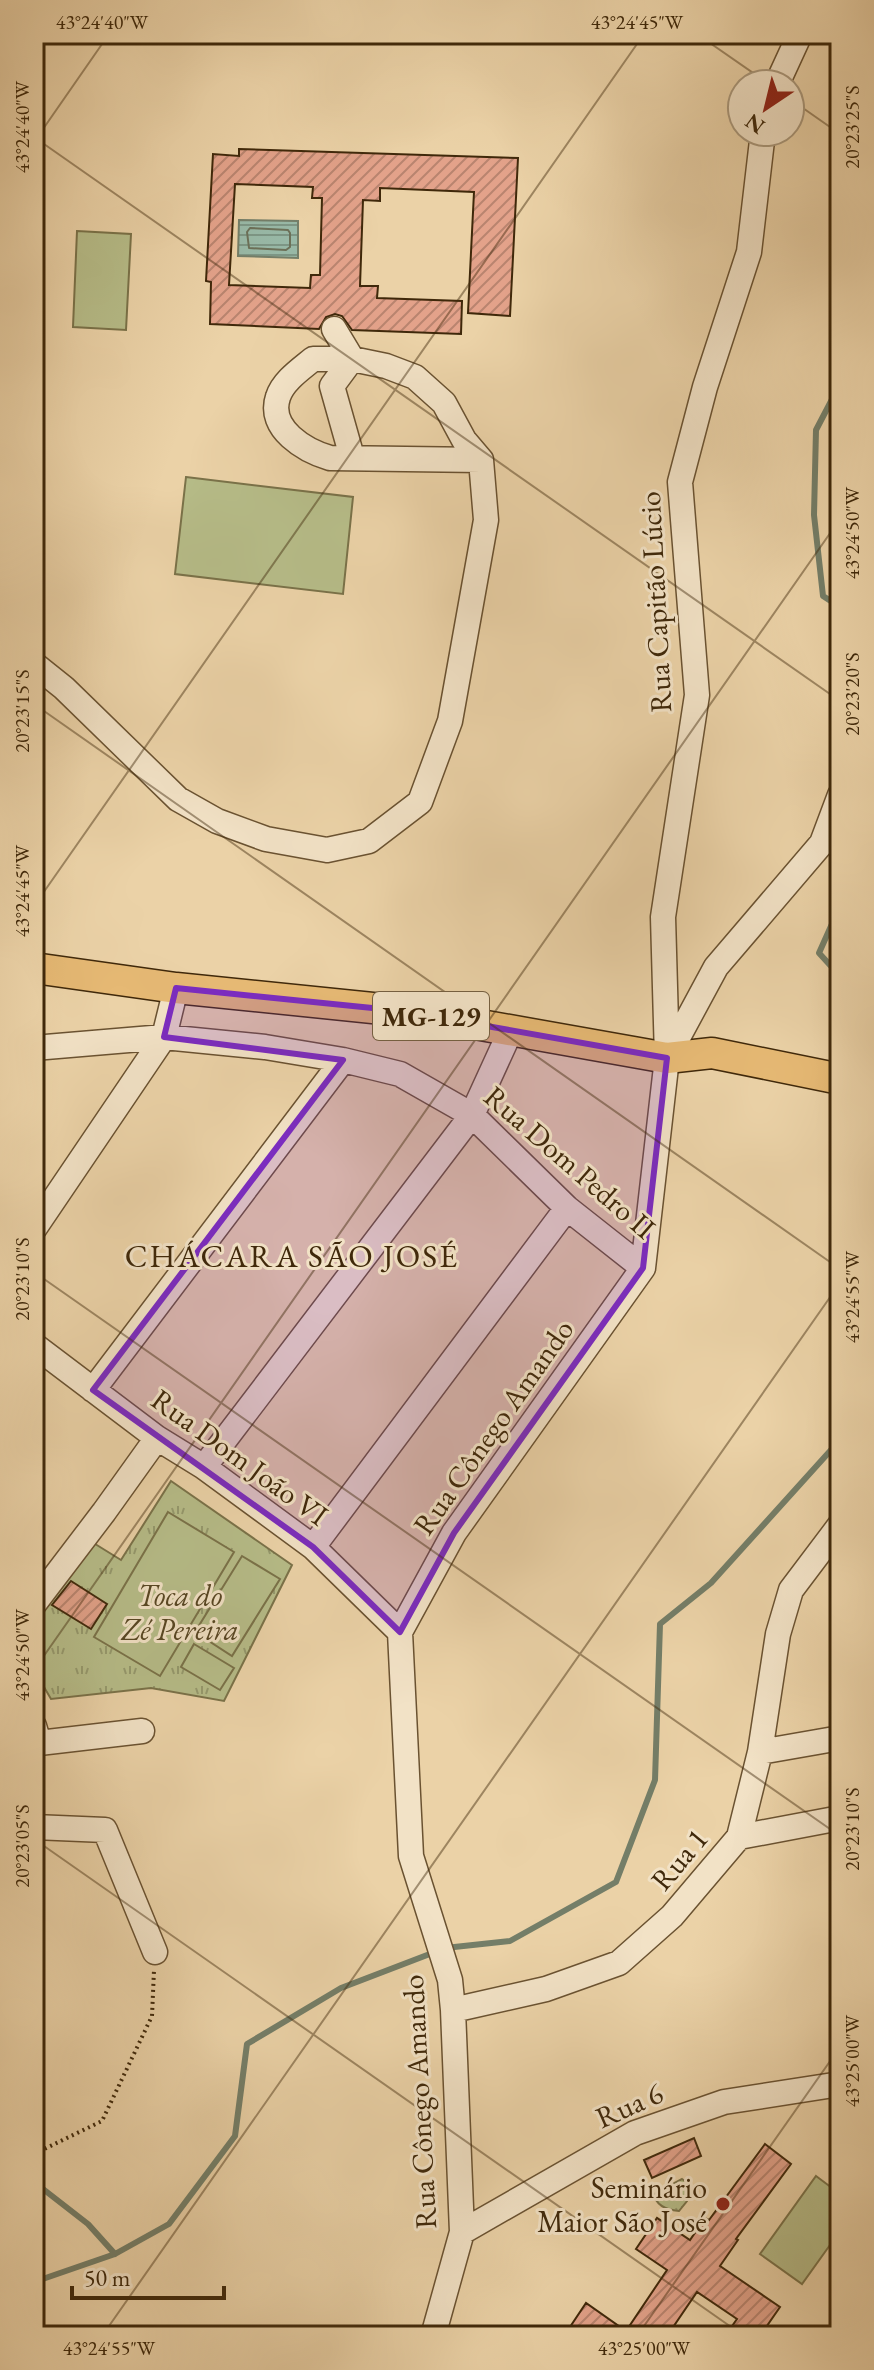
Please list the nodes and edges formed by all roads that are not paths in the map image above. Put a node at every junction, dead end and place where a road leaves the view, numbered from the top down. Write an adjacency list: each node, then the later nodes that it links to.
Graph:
1 (800, 34): 2 (street)
2 (784, 68)
3 (761, 148): 16 (street, Rua Capitão Lúcio)
4 (334, 329): 5 (street)
5 (352, 359): 6 (street); 6 (street); 7 (street)
6 (352, 457): 7 (street)
7 (481, 460): 8 (street)
8 (34, 664)
9 (840, 795): 10 (street)
10 (831, 845): 16 (street)
11 (35, 966): 12 (main road, MG-129)
12 (176, 988): 13 (main road, MG-129); 14 (street)
13 (510, 1032): 16 (main road, MG-129); 19 (street)
14 (164, 1037): 15 (street, Rua Dom Pedro II); 17 (street, Rua Dom Pedro II); 21 (street)
15 (34, 1048)
16 (667, 1058): 18 (main road, MG-129); 22 (street, Rua Capitão Lúcio)
17 (343, 1060): 19 (street, Rua Dom Pedro II); 24 (street)
18 (832, 1078)
19 (472, 1115): 20 (street, Rua Dom Pedro II); 26 (street)
20 (567, 1208): 22 (street, Rua Dom Pedro II); 28 (street)
21 (34, 1229)
22 (643, 1268): 30 (street, Rua Cônego Amando)
23 (34, 1345): 24 (street, Rua Dom João VI)
24 (93, 1390): 25 (street, Rua Dom João VI)
25 (157, 1438): 26 (street, Rua Dom João VI); 29 (street)
26 (204, 1467): 28 (street, Rua Dom João VI)
27 (836, 1535): 34 (street, Rua 1)
28 (313, 1547): 30 (street, Rua Dom João VI)
29 (34, 1604)
30 (400, 1632): 39 (street, Rua Cônego Amando)
31 (34, 1726): 32 (street)
32 (142, 1731)
33 (840, 1738): 34 (street)
34 (760, 1752): 37 (street, Rua 1)
35 (840, 1818): 37 (street)
36 (34, 1827): 38 (street)
37 (739, 1837): 39 (street, Rua 1)
38 (155, 1952)
39 (453, 2010): 41 (street, Rua Cônego Amando)
40 (840, 2084): 41 (street, Rua 6)
41 (462, 2232): 42 (street, Rua Cônego Amando)
42 (433, 2336)

